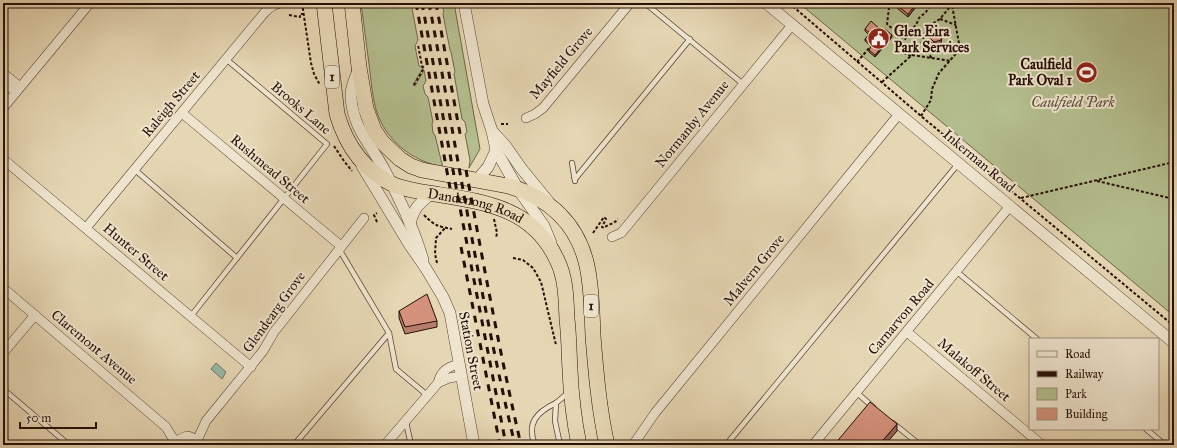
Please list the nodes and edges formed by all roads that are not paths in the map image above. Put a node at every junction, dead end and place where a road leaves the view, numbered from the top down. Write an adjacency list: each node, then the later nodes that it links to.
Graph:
1 (90, 3): 16 (street)
2 (280, 3): 11 (street, Raleigh Street)
3 (324, 3): 22 (highway, Dandenong Road / 1)
4 (352, 3): 12 (highway, Dandenong Road / 1)
5 (464, 3): 21 (street)
6 (630, 3): 20 (street, Mayfield Grove)
7 (645, 3): 10 (lane)
8 (766, 3): 9 (street, Inkerman Road)
9 (792, 25): 15 (street, Normanby Avenue); 19 (street, Inkerman Road)
10 (690, 40): 15 (lane); 26 (lane)
11 (226, 59): 18 (street, Raleigh Street); 32 (lane, Brooks Lane)
12 (359, 67): 28 (highway, Dandenong Road / 1); 29 (street, Station Street)
13 (3, 73): 16 (street)
14 (3, 81): 16 (street)
15 (743, 84): 38 (street, Normanby Avenue)
16 (18, 89): 17 (street)
17 (3, 108)
18 (182, 113): 27 (street, Raleigh Street); 32 (street, Rushmead Street)
19 (899, 114): 25 (street, Inkerman Road); 79 (street, Malvern Grove)
20 (526, 118)
21 (496, 128): 23 (street); 34 (street)
22 (351, 148): 29 (highway, Dandenong Road / 1); 42 (street, Station Street)
23 (496, 150): 28 (street); 30 (street)
24 (3, 159): 37 (street, Hunter Street)
25 (958, 163): 33 (street, Inkerman Road); 80 (lane)
26 (572, 164)
27 (134, 170): 37 (street, Raleigh Street); 40 (lane)
28 (477, 180): 30 (highway, Dandenong Road / 1)
29 (392, 183): 31 (highway, Dandenong Road / 1); 36 (street, Station Street)
30 (518, 189): 34 (highway, Dandenong Road / 1); 41 (street)
31 (432, 194): 36 (street); 41 (highway, Dandenong Road / 1)
32 (284, 198): 39 (street, Rushmead Street); 40 (lane)
33 (1010, 206): 43 (street, Carnarvon Road); 50 (street, Inkerman Road)
34 (560, 215): 78 (highway, Dandenong Road / 1)
35 (364, 218): 39 (street, Glendearg Grove)
36 (410, 224): 42 (street, Station Street)
37 (86, 228): 46 (street, Hunter Street)
38 (612, 237)
39 (340, 247): 48 (lane); 53 (street, Glendearg Grove)
40 (237, 258): 46 (lane)
41 (557, 259): 57 (highway, Dandenong Road / 1)
42 (425, 267): 52 (street, Station Street)
43 (956, 271): 47 (street, Carnarvon Road); 49 (lane)
44 (3, 288): 45 (street, Claremont Avenue)
45 (35, 315): 51 (street); 65 (street, Claremont Avenue)
46 (191, 316): 53 (street, Hunter Street)
47 (907, 332): 58 (street, Carnarvon Road); 83 (street, Malakoff Street)
48 (389, 333): 59 (lane); 71 (lane)
49 (1036, 338)
50 (1174, 343)
51 (3, 353)
52 (459, 364): 54 (street, Station Street); 55 (street)
53 (250, 367): 64 (street, Glendearg Grove)
54 (461, 376): 55 (street); 74 (street, Station Street)
55 (438, 383): 59 (street)
56 (3, 388): 69 (lane)
57 (571, 390): 60 (lane); 77 (highway, Dandenong Road / 1)
58 (856, 392): 61 (lane); 81 (street, Carnarvon Road)
59 (427, 395): 62 (street)
60 (556, 403): 75 (lane); 76 (lane)
61 (877, 410)
62 (406, 420): 72 (street); 73 (lane)
63 (889, 420): 82 (lane)
64 (206, 421): 67 (street, Glendearg Grove); 68 (street, Glendearg Grove)
65 (166, 427): 67 (street, Claremont Avenue); 70 (street, Claremont Avenue)
66 (1147, 430): 84 (lane)
67 (186, 436): 68 (street, Claremont Avenue); 70 (street, Glendearg Grove)
68 (196, 444)
69 (69, 445)
70 (179, 445)
71 (294, 445)
72 (385, 445)
73 (411, 445)
74 (474, 445)
75 (535, 445)
76 (560, 445)
77 (579, 445)
78 (607, 445)
79 (633, 445)
80 (726, 445)
81 (813, 445)
82 (920, 445)
83 (1042, 445)
84 (1165, 445)

